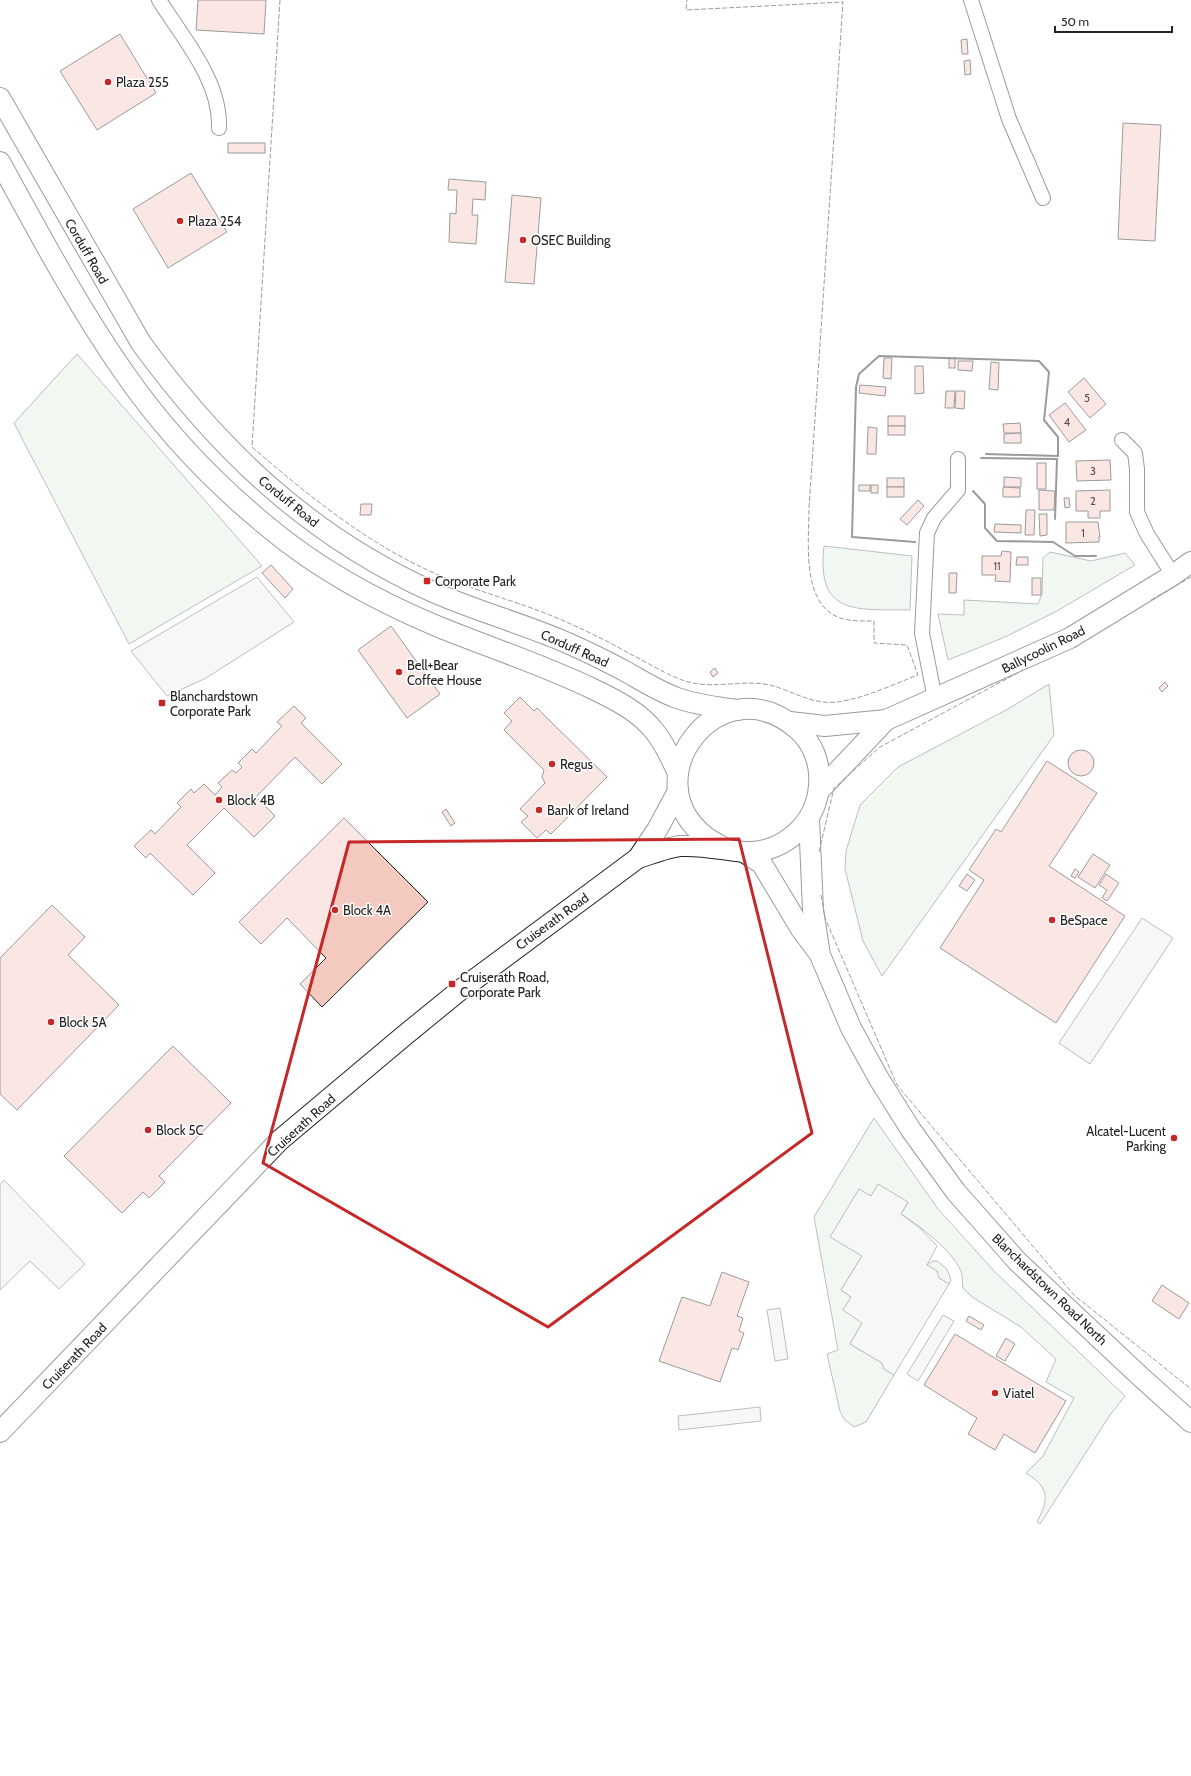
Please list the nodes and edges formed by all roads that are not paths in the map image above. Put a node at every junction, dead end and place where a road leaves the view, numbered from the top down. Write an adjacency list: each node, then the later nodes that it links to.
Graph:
1 (159, 0): 4 (street)
2 (971, 0): 6 (street)
3 (0, 98): 12 (main road, Corduff Road)
4 (219, 128)
5 (0, 162): 15 (main road)
6 (1043, 198)
7 (1122, 440): 10 (street)
8 (958, 459): 11 (street)
9 (1191, 562): 10 (main road, Ballycoolin Road)
10 (1173, 575): 11 (main road, Ballycoolin Road)
11 (935, 699): 13 (main road, Ballycoolin Road)
12 (737, 710): 14 (main road); 15 (main road)
13 (886, 720): 14 (main road, Ballycoolin Road); 16 (main road, Ballycoolin Road)
14 (790, 722): 16 (main road)
15 (678, 782): 18 (main road); 19 (main road, Cruiserath Road)
16 (819, 791): 17 (main road)
17 (809, 818): 18 (main road); 20 (main road, Blanchardstown Road North)
18 (736, 850): 19 (main road, Cruiserath Road); 20 (main road, Blanchardstown Road North)
19 (638, 858): 22 (main road, Cruiserath Road)
20 (820, 955): 21 (main road, Blanchardstown Road North)
21 (1191, 1422)
22 (0, 1432)

